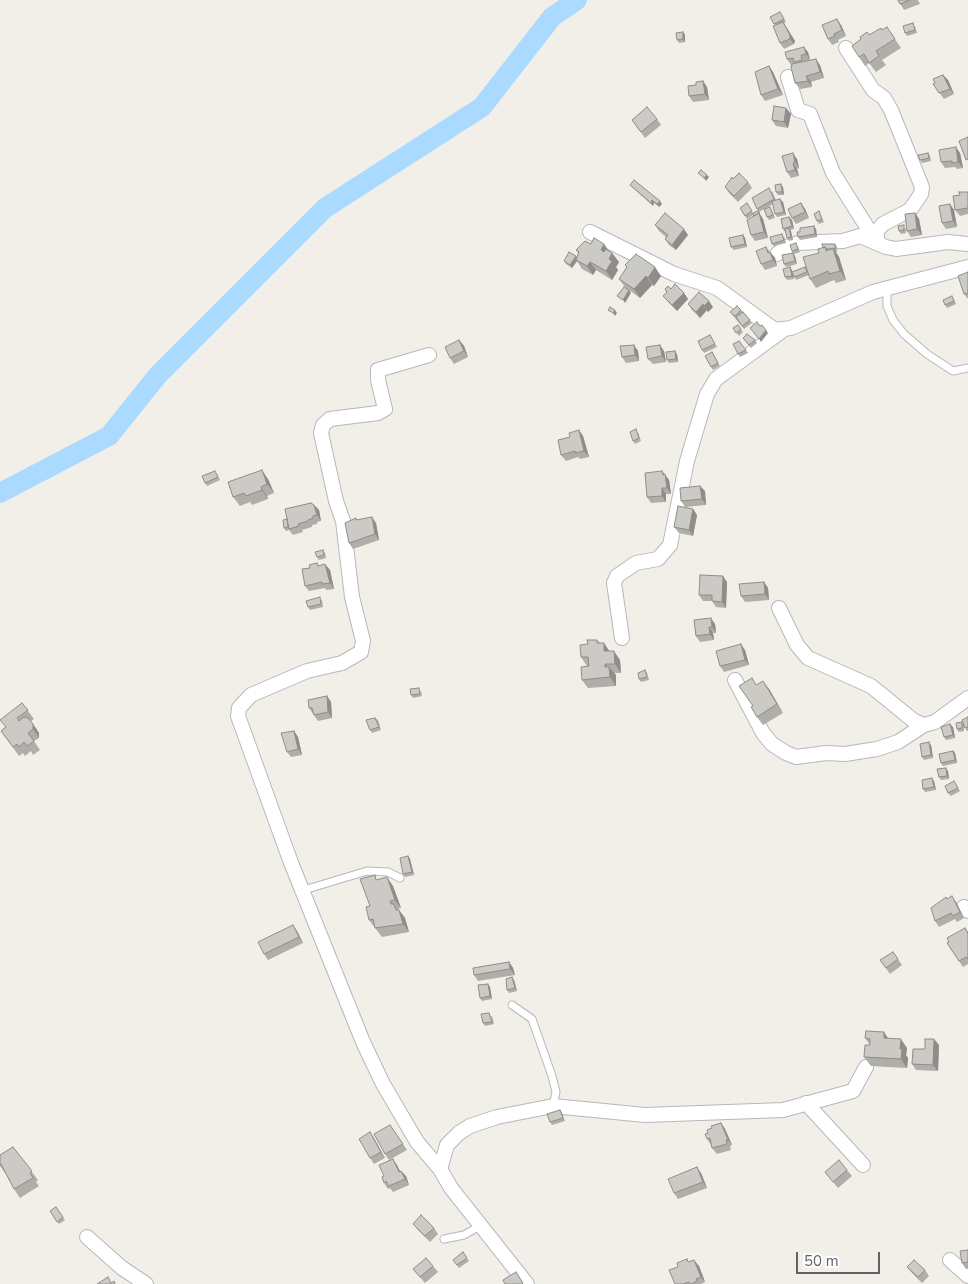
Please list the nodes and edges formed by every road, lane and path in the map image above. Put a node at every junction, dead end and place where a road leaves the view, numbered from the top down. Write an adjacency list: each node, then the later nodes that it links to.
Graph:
1 (846, 48): 4 (street)
2 (788, 77): 4 (street)
3 (590, 232): 9 (street)
4 (877, 243): 5 (street); 6 (street)
5 (968, 244)
6 (777, 254)
7 (968, 267): 8 (street)
8 (887, 288): 9 (street); 11 (lane)
9 (783, 330): 13 (street)
10 (428, 355): 18 (street)
11 (968, 368)
12 (779, 608): 16 (street)
13 (622, 638)
14 (735, 680): 16 (street)
15 (968, 698): 16 (street)
16 (924, 725)
17 (400, 878): 18 (lane)
18 (304, 890): 24 (street)
19 (512, 1005): 22 (lane)
20 (866, 1067): 21 (street)
21 (806, 1103): 22 (street); 23 (street)
22 (553, 1106): 24 (street)
23 (863, 1165)
24 (440, 1169): 25 (street)
25 (480, 1226): 27 (lane); 31 (street)
26 (87, 1237): 30 (street)
27 (444, 1238)
28 (950, 1260): 29 (street)
29 (968, 1276)
30 (146, 1284)
31 (527, 1284)

